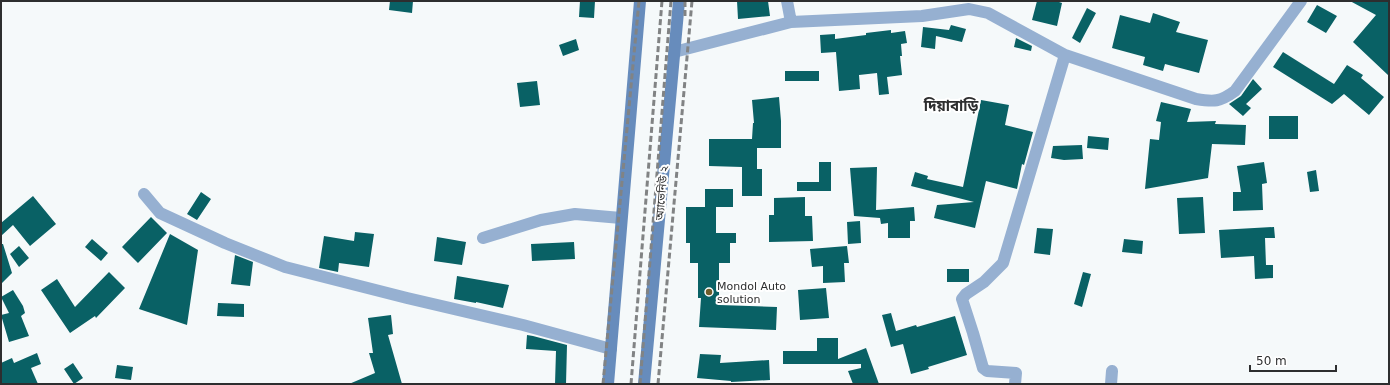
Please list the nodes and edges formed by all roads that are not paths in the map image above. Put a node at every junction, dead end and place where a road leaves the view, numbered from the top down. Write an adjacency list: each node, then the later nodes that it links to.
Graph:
1 (640, 1): 10 (main road)
2 (679, 1): 7 (main road, অ্যাভেনিউ ২)
3 (787, 1): 6 (street)
4 (1301, 1): 8 (street)
5 (988, 7): 6 (street); 8 (street)
6 (791, 22): 7 (street)
7 (674, 52): 15 (main road, অ্যাভেনিউ ২)
8 (1065, 54): 16 (street)
9 (144, 194): 12 (street)
10 (621, 218): 11 (street); 12 (main road)
11 (483, 238)
12 (611, 349): 14 (main road)
13 (1112, 371): 17 (street)
14 (608, 384)
15 (644, 384)
16 (1015, 384)
17 (1111, 384)

